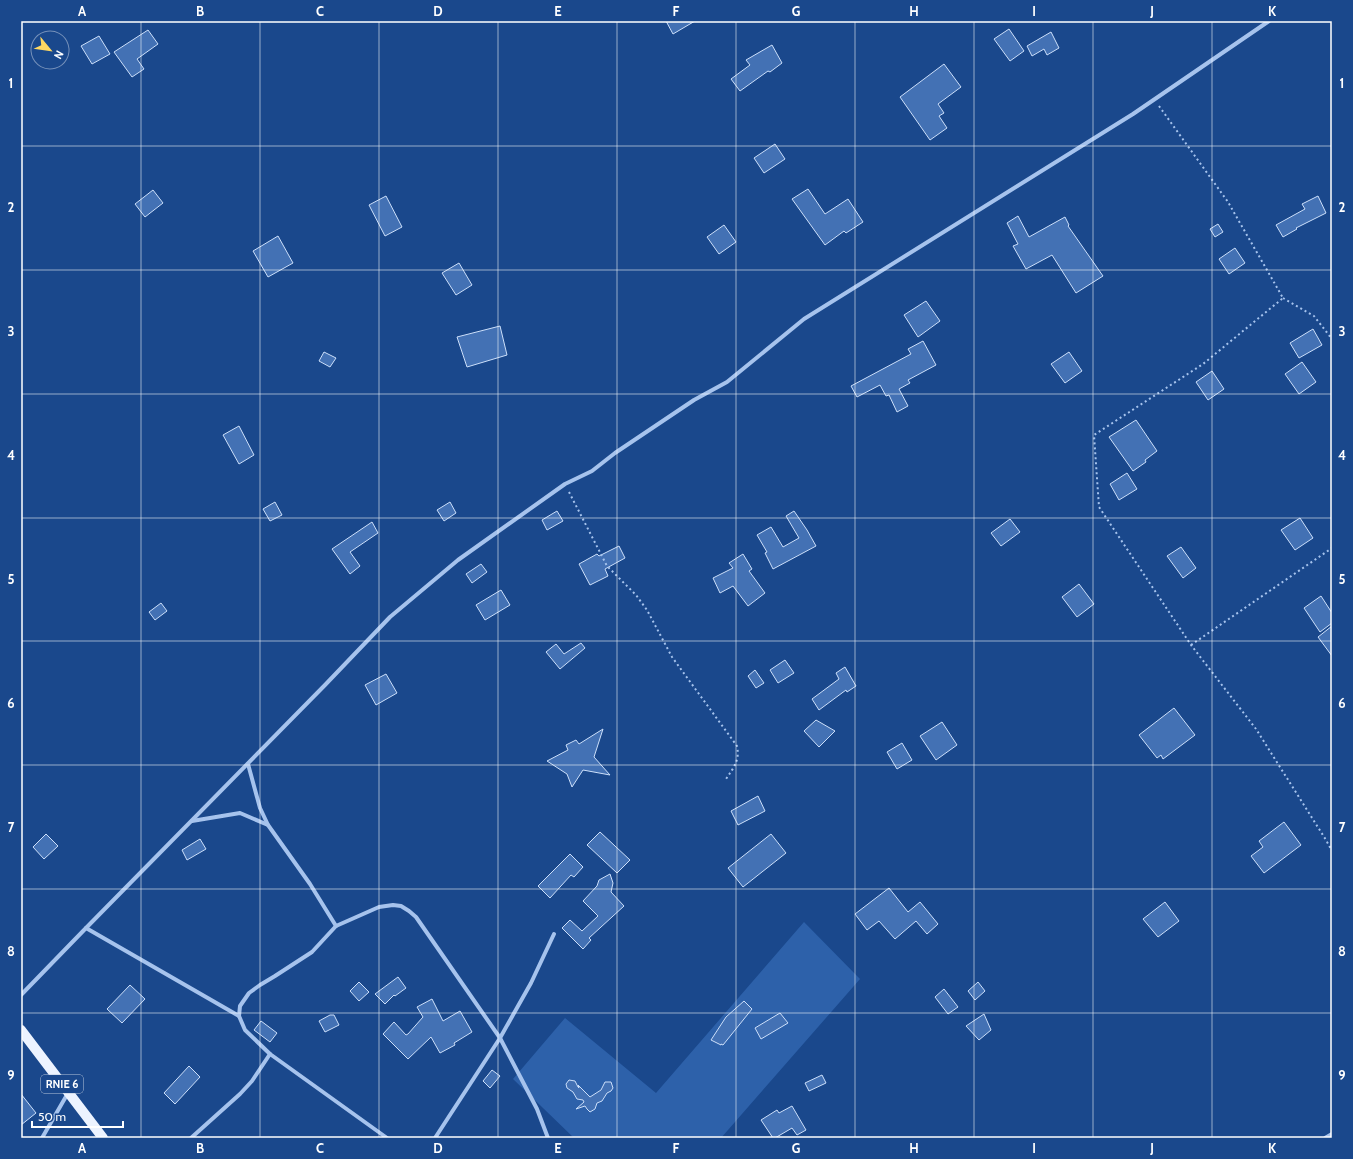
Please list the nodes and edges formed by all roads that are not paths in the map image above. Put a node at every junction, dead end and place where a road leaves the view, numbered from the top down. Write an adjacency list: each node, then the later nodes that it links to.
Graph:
1 (1270, 21): 2 (street)
2 (248, 764): 3 (street); 4 (street)
3 (192, 821): 4 (street); 6 (street)
4 (268, 825): 5 (street)
5 (336, 926): 9 (street); 11 (street)
6 (86, 928): 8 (street); 9 (street)
7 (554, 934): 11 (street)
8 (21, 995)
9 (239, 1016): 12 (street)
10 (21, 1030): 13 (main road, RNIE 6)
11 (500, 1038): 19 (street); 20 (street)
12 (270, 1054): 17 (street); 18 (street)
13 (68, 1092): 15 (street); 16 (main road, RNIE 6)
14 (1332, 1134): 21 (street)
15 (42, 1138)
16 (103, 1138)
17 (191, 1138)
18 (387, 1138)
19 (435, 1138)
20 (548, 1138)
21 (1325, 1138)

